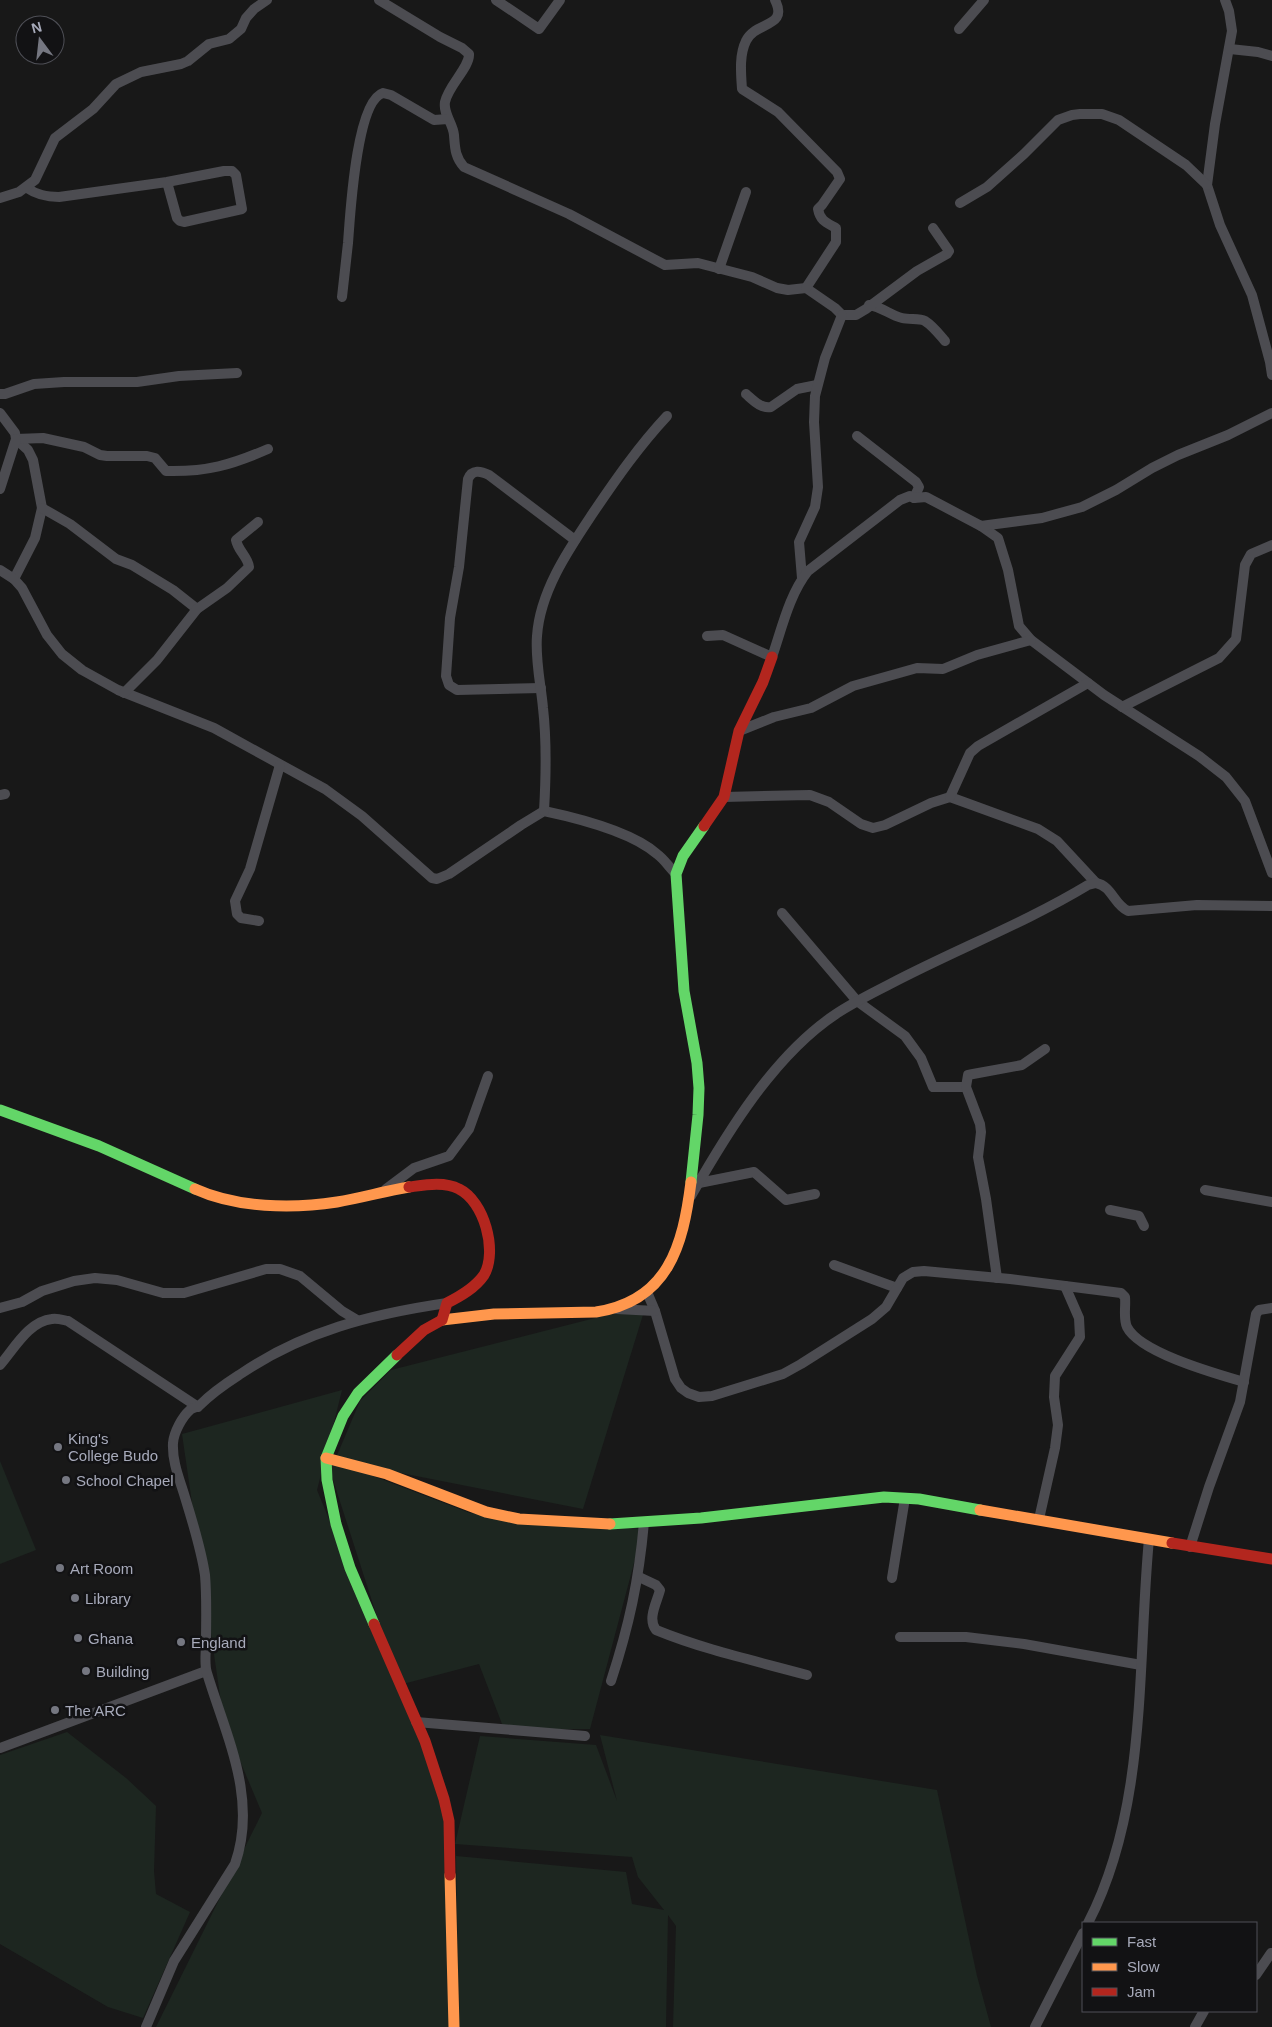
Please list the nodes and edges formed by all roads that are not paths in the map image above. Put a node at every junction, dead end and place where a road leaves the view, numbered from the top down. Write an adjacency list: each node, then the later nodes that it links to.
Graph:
1 (267, 0): 14 (street)
2 (379, 0): 11 (street)
3 (496, 0): 4 (street)
4 (560, 0)
5 (775, 0): 20 (street)
6 (984, 0): 8 (street)
7 (1225, 0): 9 (street)
8 (959, 29)
9 (1230, 49): 10 (street); 13 (street)
10 (1272, 56)
11 (448, 119): 19 (street); 21 (street)
12 (167, 182): 12 (street); 14 (street)
13 (1207, 185): 17 (street); 26 (street)
14 (27, 188): 16 (street)
15 (746, 192): 19 (street)
16 (0, 198)
17 (960, 203)
18 (933, 228): 22 (street)
19 (720, 269): 20 (street)
20 (806, 288): 23 (street)
21 (342, 297)
22 (869, 306): 23 (street); 24 (street)
23 (842, 315): 27 (street)
24 (945, 341)
25 (236, 373): 28 (street)
26 (1272, 375)
27 (817, 385): 29 (street); 44 (street)
28 (0, 394)
29 (746, 394)
30 (0, 413): 34 (street)
31 (1272, 413): 40 (street)
32 (667, 416): 41 (street)
33 (857, 436): 37 (street)
34 (16, 439): 35 (street); 36 (street); 38 (street)
35 (268, 449)
36 (0, 489)
37 (914, 498): 40 (street); 44 (street)
38 (42, 508): 45 (street); 46 (street)
39 (258, 522): 46 (street)
40 (981, 526): 48 (street)
41 (575, 540): 51 (street); 51 (street)
42 (1272, 545): 53 (street)
43 (0, 570): 45 (street)
44 (802, 578): 49 (street)
45 (14, 579): 52 (street)
46 (197, 609): 52 (street)
47 (707, 636): 49 (street)
48 (1032, 640): 50 (street); 54 (street)
49 (772, 656): 54 (street)
50 (1088, 683): 53 (street); 57 (street)
51 (541, 688): 58 (street)
52 (124, 692): 55 (street)
53 (1122, 707): 59 (street)
54 (739, 731): 56 (street)
55 (280, 764): 58 (street); 64 (street)
56 (724, 797): 57 (street); 60 (street)
57 (950, 797): 61 (street)
58 (544, 811): 60 (street)
59 (1272, 873)
60 (676, 874): 74 (street)
61 (1096, 883): 62 (street); 65 (street)
62 (1272, 906)
63 (782, 913): 65 (street)
64 (259, 921)
65 (857, 1001): 68 (street); 70 (street)
66 (1045, 1050): 68 (street)
67 (488, 1076): 72 (street)
68 (966, 1086): 79 (street)
69 (0, 1110): 72 (street)
70 (699, 1183): 73 (street); 74 (street)
71 (1205, 1190): 75 (street)
72 (381, 1193): 83 (street)
73 (815, 1194)
74 (690, 1199): 82 (street)
75 (1272, 1202)
76 (1110, 1210): 77 (street)
77 (1144, 1226)
78 (834, 1265): 81 (street)
79 (997, 1278): 80 (street); 81 (street)
80 (1065, 1286): 91 (street); 95 (street)
81 (897, 1288): 87 (street)
82 (647, 1292): 86 (street); 87 (street)
83 (447, 1303): 88 (street); 89 (street)
84 (0, 1308): 88 (street)
85 (1272, 1308): 91 (street)
86 (611, 1310): 87 (street); 89 (street)
87 (655, 1310)
88 (357, 1320): 92 (street)
89 (442, 1320): 93 (street)
90 (0, 1365): 92 (street)
91 (1244, 1382): 98 (street)
92 (198, 1407): 104 (street)
93 (326, 1458): 96 (street); 107 (street)
94 (905, 1498): 95 (street); 96 (street); 101 (street)
95 (1039, 1519): 97 (street)
96 (644, 1522): 100 (street)
97 (1149, 1539): 98 (street); 103 (street)
98 (1190, 1547): 99 (street)
99 (1272, 1558)
100 (638, 1577): 105 (street); 106 (street)
101 (892, 1578)
102 (900, 1637): 103 (street)
103 (1142, 1665): 110 (street)
104 (206, 1671): 109 (street); 115 (street)
105 (807, 1675)
106 (611, 1681)
107 (416, 1722): 108 (street); 116 (street)
108 (585, 1736)
109 (0, 1748)
110 (1089, 1922)
111 (1082, 1935): 117 (street)
112 (1270, 1953): 113 (street)
113 (1257, 1973)
114 (1203, 2012): 118 (street)
115 (146, 2027)
116 (454, 2027)
117 (1035, 2027)
118 (1195, 2027)

